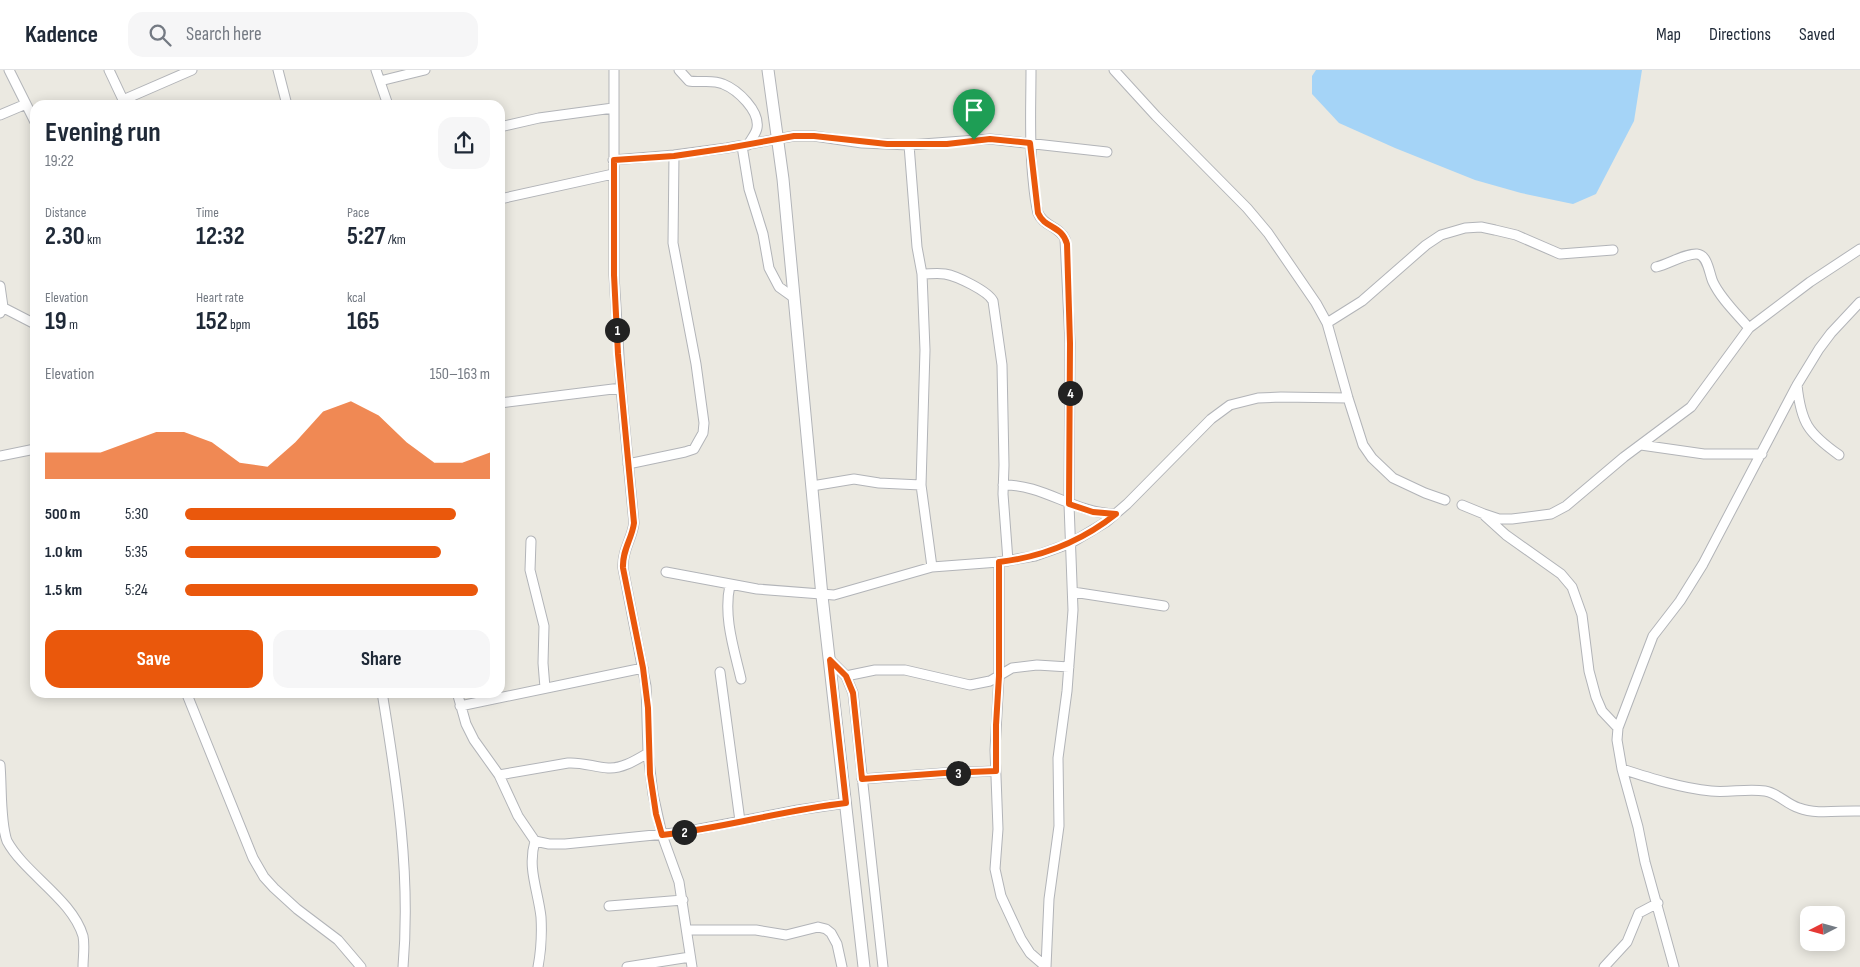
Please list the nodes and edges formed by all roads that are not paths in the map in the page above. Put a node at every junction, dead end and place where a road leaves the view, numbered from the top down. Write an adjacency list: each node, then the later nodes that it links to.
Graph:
1 (9, 70): 17 (street)
2 (109, 70): 13 (street)
3 (192, 70): 14 (street)
4 (278, 70): 15 (street)
5 (376, 70): 12 (street)
6 (425, 70): 12 (street)
7 (614, 70): 18 (street)
8 (679, 70): 24 (street)
9 (768, 70): 22 (street)
10 (1030, 70): 23 (street)
11 (1114, 70): 40 (street)
12 (380, 81): 16 (street)
13 (123, 100)
14 (128, 100)
15 (286, 100)
16 (386, 100)
17 (26, 104): 19 (street); 20 (street)
18 (613, 108): 21 (street); 28 (street)
19 (30, 112)
20 (0, 115)
21 (505, 126)
22 (778, 138): 24 (street); 25 (street); 36 (street)
23 (1030, 143): 25 (street); 26 (street); 56 (street)
24 (745, 145): 27 (street); 36 (street)
25 (909, 145): 34 (street)
26 (1107, 152)
27 (674, 156): 28 (street); 51 (street)
28 (614, 160): 29 (street)
29 (613, 174): 30 (street); 43 (street)
30 (505, 198)
31 (1860, 249): 41 (street)
32 (1613, 250): 40 (street)
33 (1656, 266): 41 (street)
34 (922, 274): 52 (street); 53 (street)
35 (0, 286): 38 (street)
36 (793, 297): 54 (street)
37 (1860, 302): 42 (street)
38 (1, 309): 39 (street)
39 (30, 322)
40 (1327, 323): 44 (street)
41 (1749, 328): 46 (street)
42 (1797, 385): 48 (street); 49 (street)
43 (620, 388): 45 (street); 51 (street)
44 (1348, 398): 55 (street); 58 (street)
45 (505, 402)
46 (1641, 445): 48 (street); 59 (street)
47 (30, 450): 50 (street)
48 (1762, 454): 83 (street)
49 (1839, 455)
50 (0, 456)
51 (628, 464): 71 (street)
52 (921, 485): 54 (street); 63 (street)
53 (1003, 485): 56 (street); 62 (street)
54 (812, 486): 67 (street)
55 (1446, 500)
56 (1069, 504): 58 (street); 61 (street)
57 (1462, 505): 59 (street)
58 (1116, 514): 61 (street)
59 (1484, 514): 83 (street)
60 (531, 542): 76 (street)
61 (1071, 542): 62 (street); 66 (street)
62 (1004, 561): 63 (street); 74 (street)
63 (932, 567): 67 (street)
64 (666, 572): 65 (street)
65 (730, 585): 67 (street); 75 (street)
66 (1073, 592): 68 (street); 70 (street)
67 (822, 596): 69 (street)
68 (1164, 606)
69 (830, 660): 73 (street); 90 (street)
70 (1069, 667): 74 (street); 87 (street)
71 (643, 668): 76 (street); 84 (street)
72 (720, 672): 92 (street)
73 (846, 676): 74 (street); 89 (street)
74 (999, 676): 87 (street)
75 (741, 679)
76 (545, 688): 77 (street)
77 (505, 696)
78 (188, 698): 101 (street)
79 (383, 698): 102 (street)
80 (458, 698): 82 (street)
81 (498, 698): 82 (street)
82 (460, 706): 88 (street)
83 (1618, 728): 86 (street)
84 (648, 752): 88 (street); 93 (street)
85 (0, 765): 100 (street)
86 (1622, 769): 91 (street); 96 (street)
87 (996, 771): 89 (street)
88 (499, 775): 94 (street)
89 (862, 779): 108 (street)
90 (846, 803): 92 (street); 107 (street)
91 (1860, 811)
92 (740, 821): 93 (street)
93 (662, 835): 94 (street); 95 (street)
94 (535, 841): 103 (street)
95 (683, 900): 97 (street); 98 (street)
96 (1658, 903): 109 (street); 110 (street)
97 (609, 906)
98 (687, 930): 99 (street); 106 (street)
99 (690, 956): 104 (street); 105 (street)
100 (83, 967)
101 (361, 967)
102 (403, 967)
103 (538, 967)
104 (627, 967)
105 (692, 967)
106 (842, 967)
107 (864, 967)
108 (883, 967)
109 (1604, 967)
110 (1674, 967)

